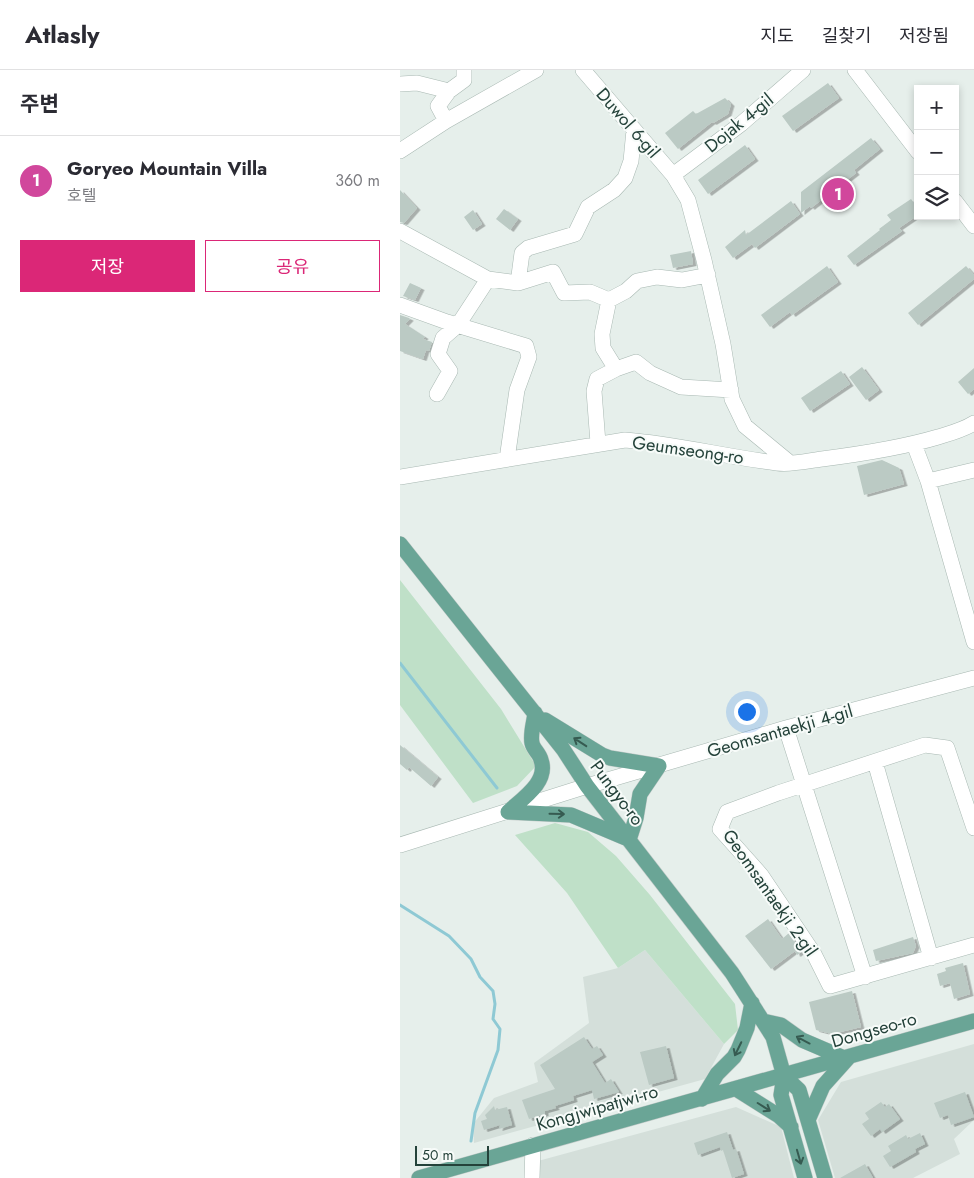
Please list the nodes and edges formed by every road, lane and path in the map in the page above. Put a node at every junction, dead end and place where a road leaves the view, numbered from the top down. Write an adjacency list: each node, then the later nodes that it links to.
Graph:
1 (464, 70): 7 (street)
2 (536, 70): 8 (street)
3 (583, 70): 9 (street, Duwol 6-gil)
4 (803, 70): 12 (street, Dojak 4-gil)
5 (855, 70): 10 (street)
6 (400, 84): 7 (street)
7 (449, 91): 8 (street)
8 (446, 121): 11 (street)
9 (634, 130): 12 (street, Duwol 6-gil); 18 (street)
10 (914, 147)
11 (400, 151)
12 (673, 175): 16 (street, Duwol 6-gil)
13 (959, 206): 14 (street)
14 (974, 226)
15 (400, 231): 17 (street)
16 (708, 275): 19 (street); 23 (street, Duwol 6-gil)
17 (488, 279): 18 (street); 21 (street)
18 (518, 282): 19 (street)
19 (609, 300): 22 (street)
20 (400, 305): 21 (street)
21 (458, 325): 24 (street); 28 (street)
22 (616, 369): 23 (street); 26 (street)
23 (731, 390): 29 (street, Duwol 6-gil)
24 (436, 394)
25 (974, 423): 27 (street, Geumseong-ro)
26 (598, 443): 28 (street, Geumseong-ro); 29 (street, Geumseong-ro)
27 (914, 444): 29 (street, Geumseong-ro); 32 (street)
28 (507, 459): 31 (street, Geumseong-ro)
29 (790, 463)
30 (974, 470): 32 (street)
31 (400, 477)
32 (928, 481): 34 (street)
33 (400, 544): 37 (main road, Pungyo-ro)
34 (969, 610): 35 (street)
35 (974, 642)
36 (974, 678): 38 (street, Geomsantaekji 4-gil)
37 (535, 713): 40 (main road, one-way to 37); 41 (main road, Pungyo-ro); 43 (main road)
38 (786, 728): 40 (street, Geomsantaekji 4-gil); 42 (street)
39 (874, 762): 42 (street, Geomsantaekji 2-gil); 44 (street, Geomsantaekji 2-gil); 48 (street)
40 (659, 766): 41 (street, Geomsantaekji 4-gil); 45 (main road)
41 (588, 786): 43 (street, Geomsantaekji 4-gil); 45 (main road, Pungyo-ro)
42 (804, 786): 49 (street); 49 (street, Geomsantaekji 2-gil)
43 (508, 812): 45 (main road, one-way to 45); 46 (street, Geomsantaekji 4-gil)
44 (973, 819)
45 (629, 840): 50 (main road, Pungyo-ro)
46 (400, 845)
47 (974, 945): 48 (street, Geomsantaekji 2-gil)
48 (931, 958): 49 (street, Geomsantaekji 2-gil)
49 (865, 976)
50 (752, 1003): 51 (main road, Pungyo-ro); 56 (main road, one-way to 56)
51 (764, 1021): 53 (main road, one-way to 51); 54 (main road, Pungyo-ro)
52 (974, 1021): 53 (main road, Dongseo-ro)
53 (847, 1056): 54 (main road, Dongseo-ro); 57 (main road)
54 (784, 1076): 55 (main road, Kongjwipatjwi-ro); 57 (main road); 58 (main road)
55 (736, 1089): 56 (main road, Kongjwipatjwi-ro); 58 (main road, one-way to 58)
56 (702, 1099): 59 (main road, Kongjwipatjwi-ro)
57 (808, 1120): 63 (main road)
58 (791, 1127): 62 (main road, one-way to 62)
59 (533, 1145): 60 (main road, Kongjwipatjwi-ro); 61 (street)
60 (419, 1178)
61 (532, 1178)
62 (805, 1178)
63 (825, 1178)

